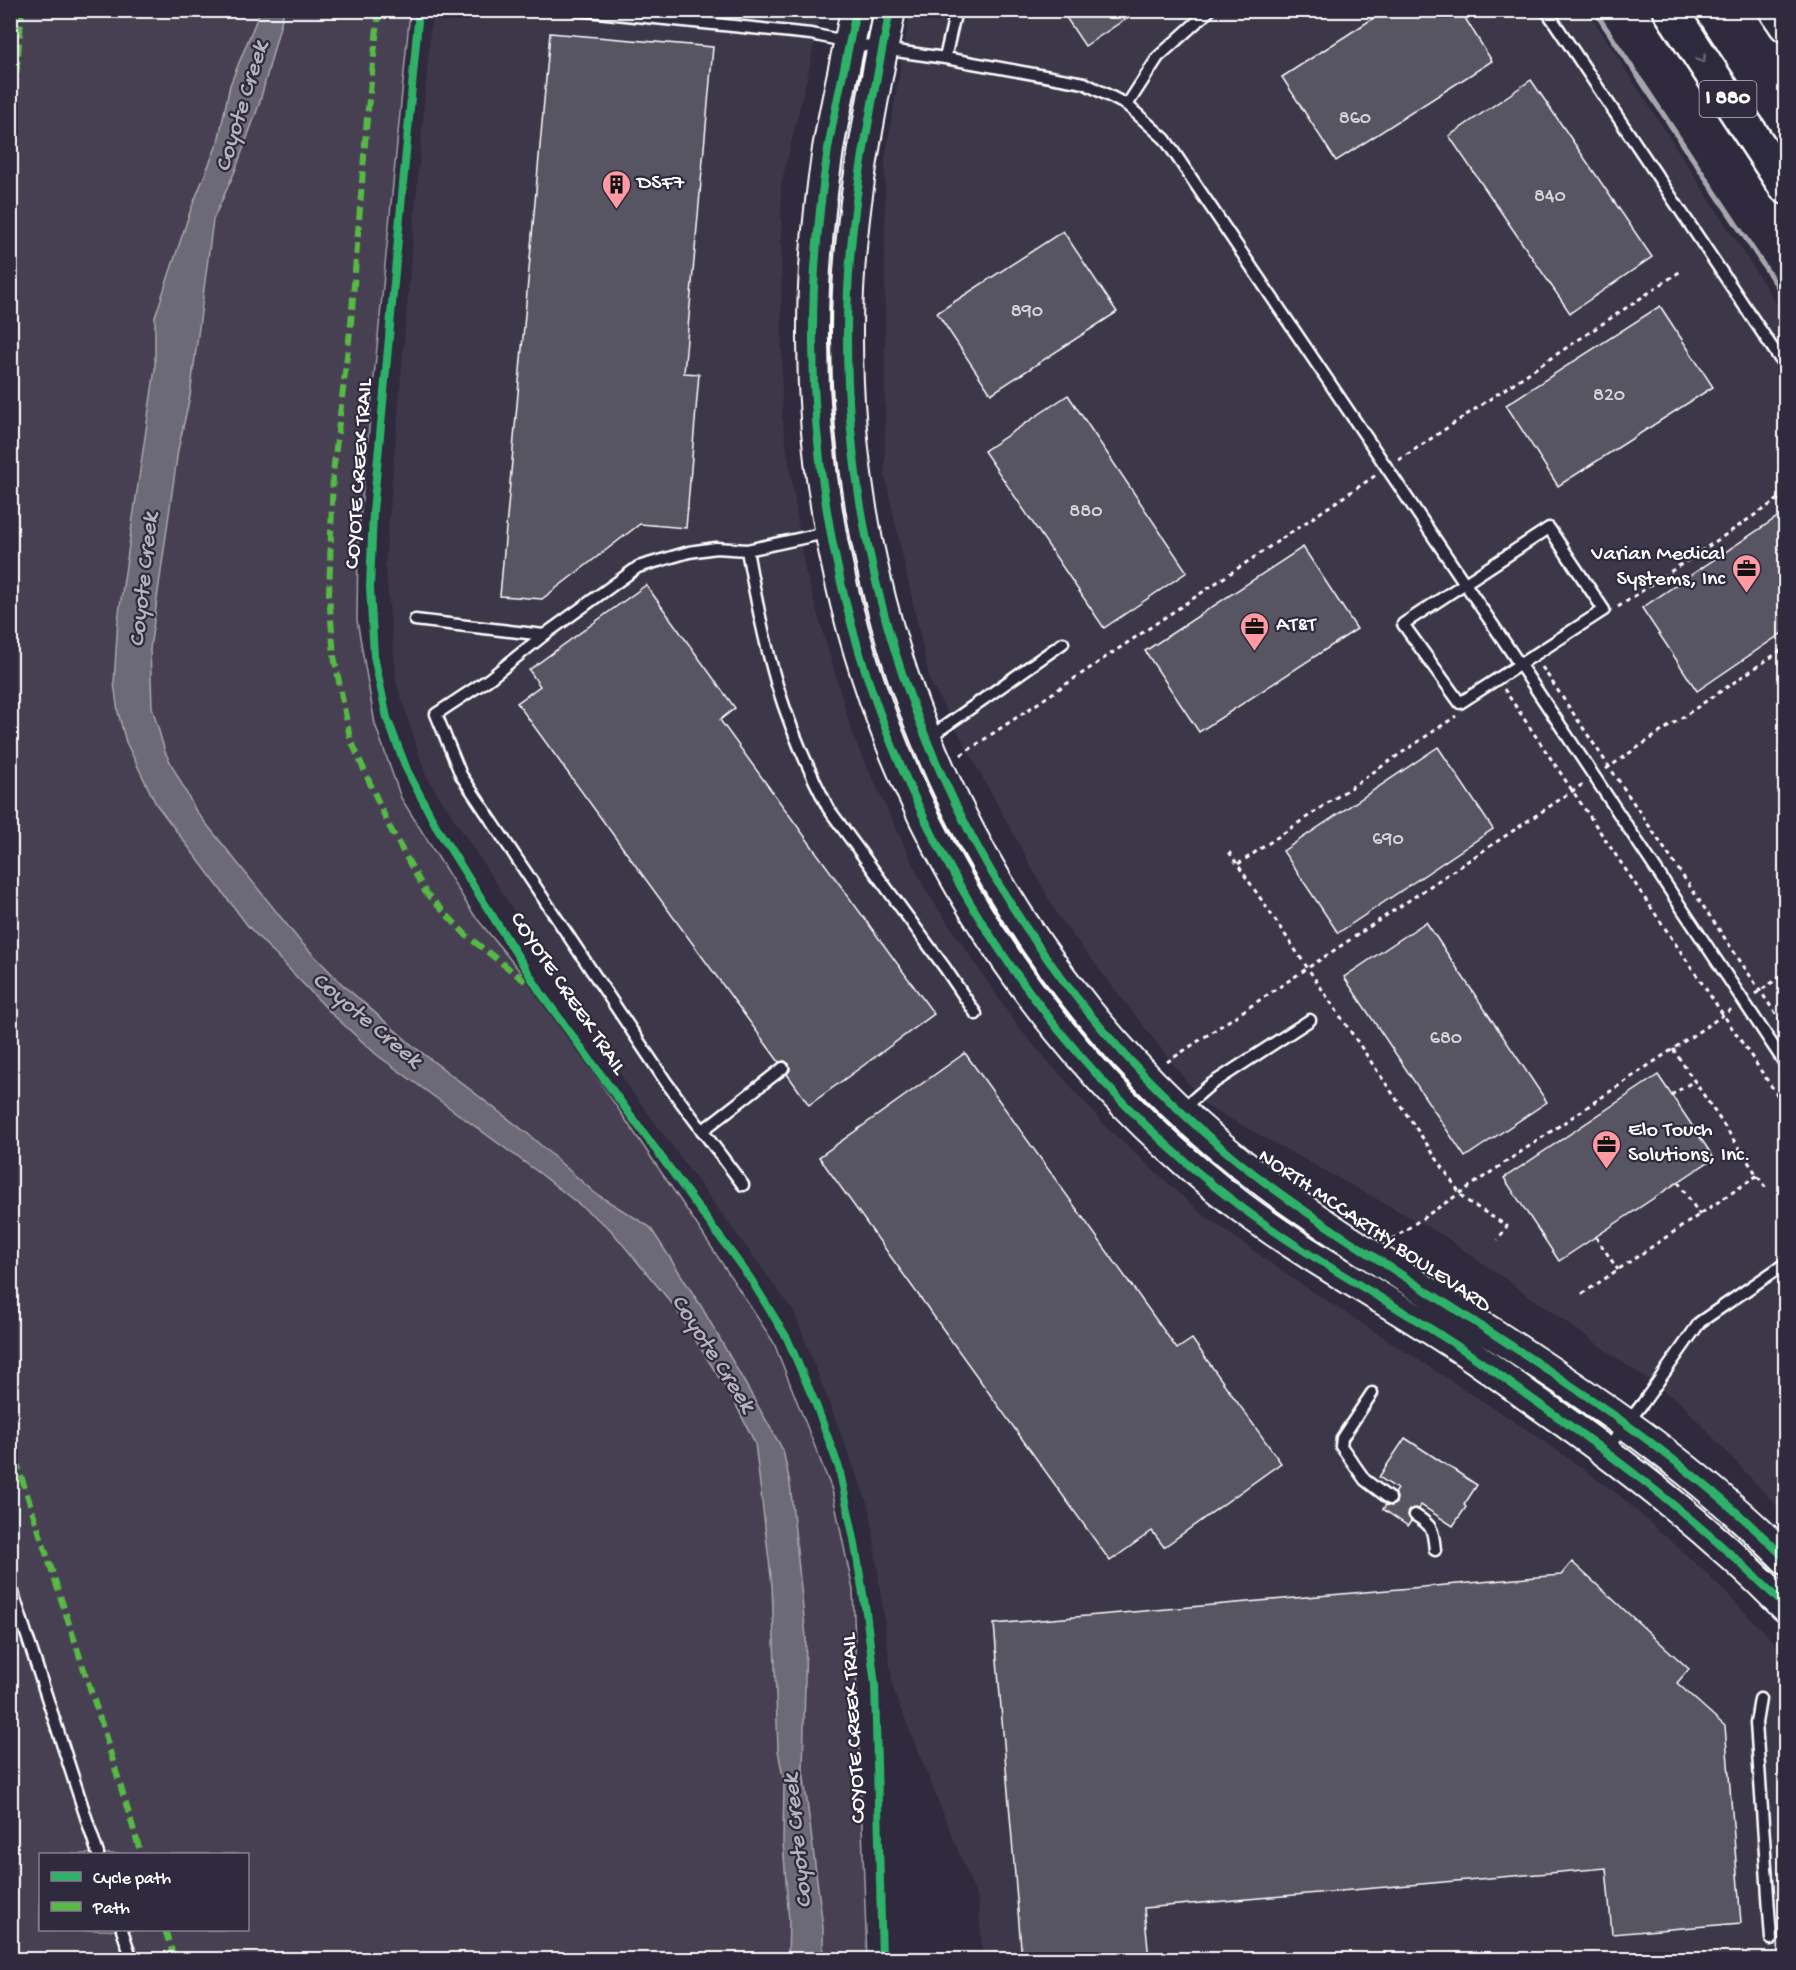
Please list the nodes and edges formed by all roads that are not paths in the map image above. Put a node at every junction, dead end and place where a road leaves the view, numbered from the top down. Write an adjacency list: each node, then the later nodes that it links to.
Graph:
1 (577, 10): 10 (lane)
2 (856, 10): 10 (main road)
3 (890, 10): 11 (main road, NORTH MCCARTHY BOULEVARD)
4 (956, 10): 12 (lane)
5 (1210, 10): 13 (lane)
6 (1546, 10): 15 (lane)
7 (1670, 10): 14 (highway, I 880, one-way to 14)
8 (1776, 10): 9 (highway)
9 (1785, 25)
10 (849, 43): 11 (lane); 16 (main road)
11 (882, 49): 12 (lane); 23 (main road, NORTH MCCARTHY BOULEVARD)
12 (945, 58): 13 (lane)
13 (1127, 105): 18 (lane)
14 (1785, 187)
15 (1785, 368)
16 (830, 532): 17 (lane); 34 (main road)
17 (747, 550): 20 (lane); 24 (lane)
18 (1466, 583): 22 (lane); 22 (lane); 22 (lane)
19 (415, 620): 20 (lane)
20 (544, 635): 29 (lane)
21 (1063, 643): 23 (lane)
22 (1519, 663): 26 (lane)
23 (935, 733): 28 (main road, NORTH MCCARTHY BOULEVARD)
24 (976, 1014)
25 (1310, 1020): 28 (lane)
26 (1785, 1065)
27 (783, 1068): 29 (lane)
28 (1181, 1110): 33 (main road, NORTH MCCARTHY BOULEVARD)
29 (702, 1131): 30 (lane)
30 (743, 1185)
31 (1785, 1263): 33 (lane)
32 (1371, 1393): 35 (lane)
33 (1626, 1424): 34 (lane); 38 (main road, NORTH MCCARTHY BOULEVARD)
34 (1605, 1450): 40 (main road)
35 (1390, 1499)
36 (1415, 1515): 37 (lane)
37 (1435, 1550)
38 (1785, 1559)
39 (10, 1584): 42 (lane)
40 (1785, 1607)
41 (1760, 1699): 44 (lane)
42 (98, 1853)
43 (123, 1931): 45 (lane)
44 (1771, 1939)
45 (132, 1959)

